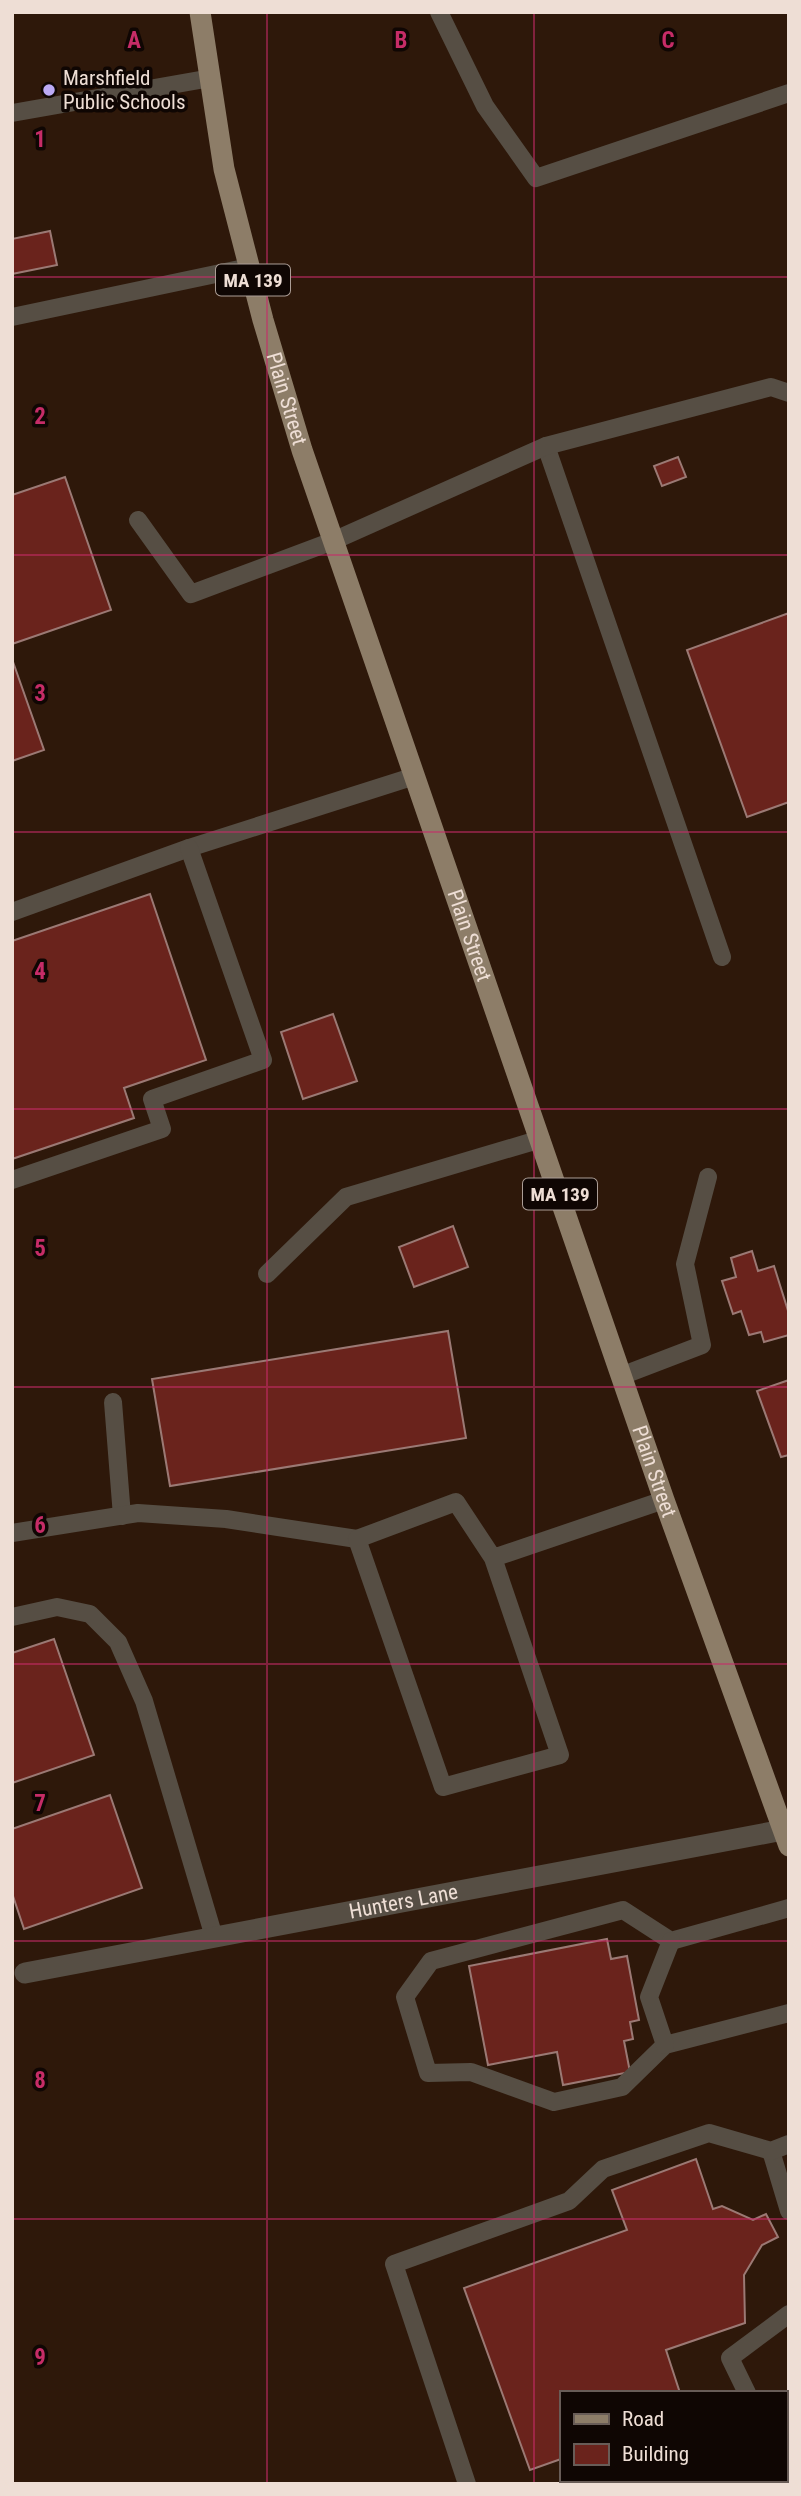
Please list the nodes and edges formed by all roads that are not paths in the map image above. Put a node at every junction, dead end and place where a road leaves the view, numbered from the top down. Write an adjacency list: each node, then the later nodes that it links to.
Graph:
1 (200, 12): 3 (main road, Plain Street / MA 139)
2 (439, 12): 4 (lane)
3 (211, 78): 5 (lane); 6 (main road, Plain Street / MA 139)
4 (789, 93)
5 (12, 113)
6 (249, 267): 7 (lane); 11 (main road, Plain Street / MA 139)
7 (12, 317)
8 (789, 393): 9 (lane)
9 (546, 446): 11 (lane); 15 (lane)
10 (138, 520): 11 (lane)
11 (333, 541): 12 (main road, Plain Street / MA 139)
12 (415, 776): 13 (lane); 16 (main road, Plain Street / MA 139)
13 (189, 848): 14 (lane); 18 (lane)
14 (12, 912)
15 (722, 957)
16 (541, 1139): 19 (lane); 20 (main road, Plain Street / MA 139)
17 (708, 1177): 20 (lane)
18 (12, 1180)
19 (267, 1274)
20 (621, 1376): 22 (main road, Plain Street / MA 139)
21 (113, 1402): 23 (lane)
22 (664, 1500): 26 (lane); 28 (main road, Plain Street / MA 139)
23 (122, 1516): 24 (lane); 25 (lane)
24 (12, 1533)
25 (357, 1539): 26 (lane); 26 (lane)
26 (494, 1558)
27 (12, 1617): 30 (lane)
28 (786, 1838): 30 (street, Hunters Lane)
29 (789, 1908): 31 (lane)
30 (214, 1937): 32 (street, Hunters Lane)
31 (671, 1941): 34 (lane); 34 (lane)
32 (19, 1974)
33 (789, 2013): 34 (lane)
34 (665, 2045)
35 (789, 2144): 36 (lane)
36 (771, 2151): 37 (lane); 40 (lane)
37 (789, 2211)
38 (789, 2314): 39 (lane)
39 (746, 2391)
40 (467, 2484)

